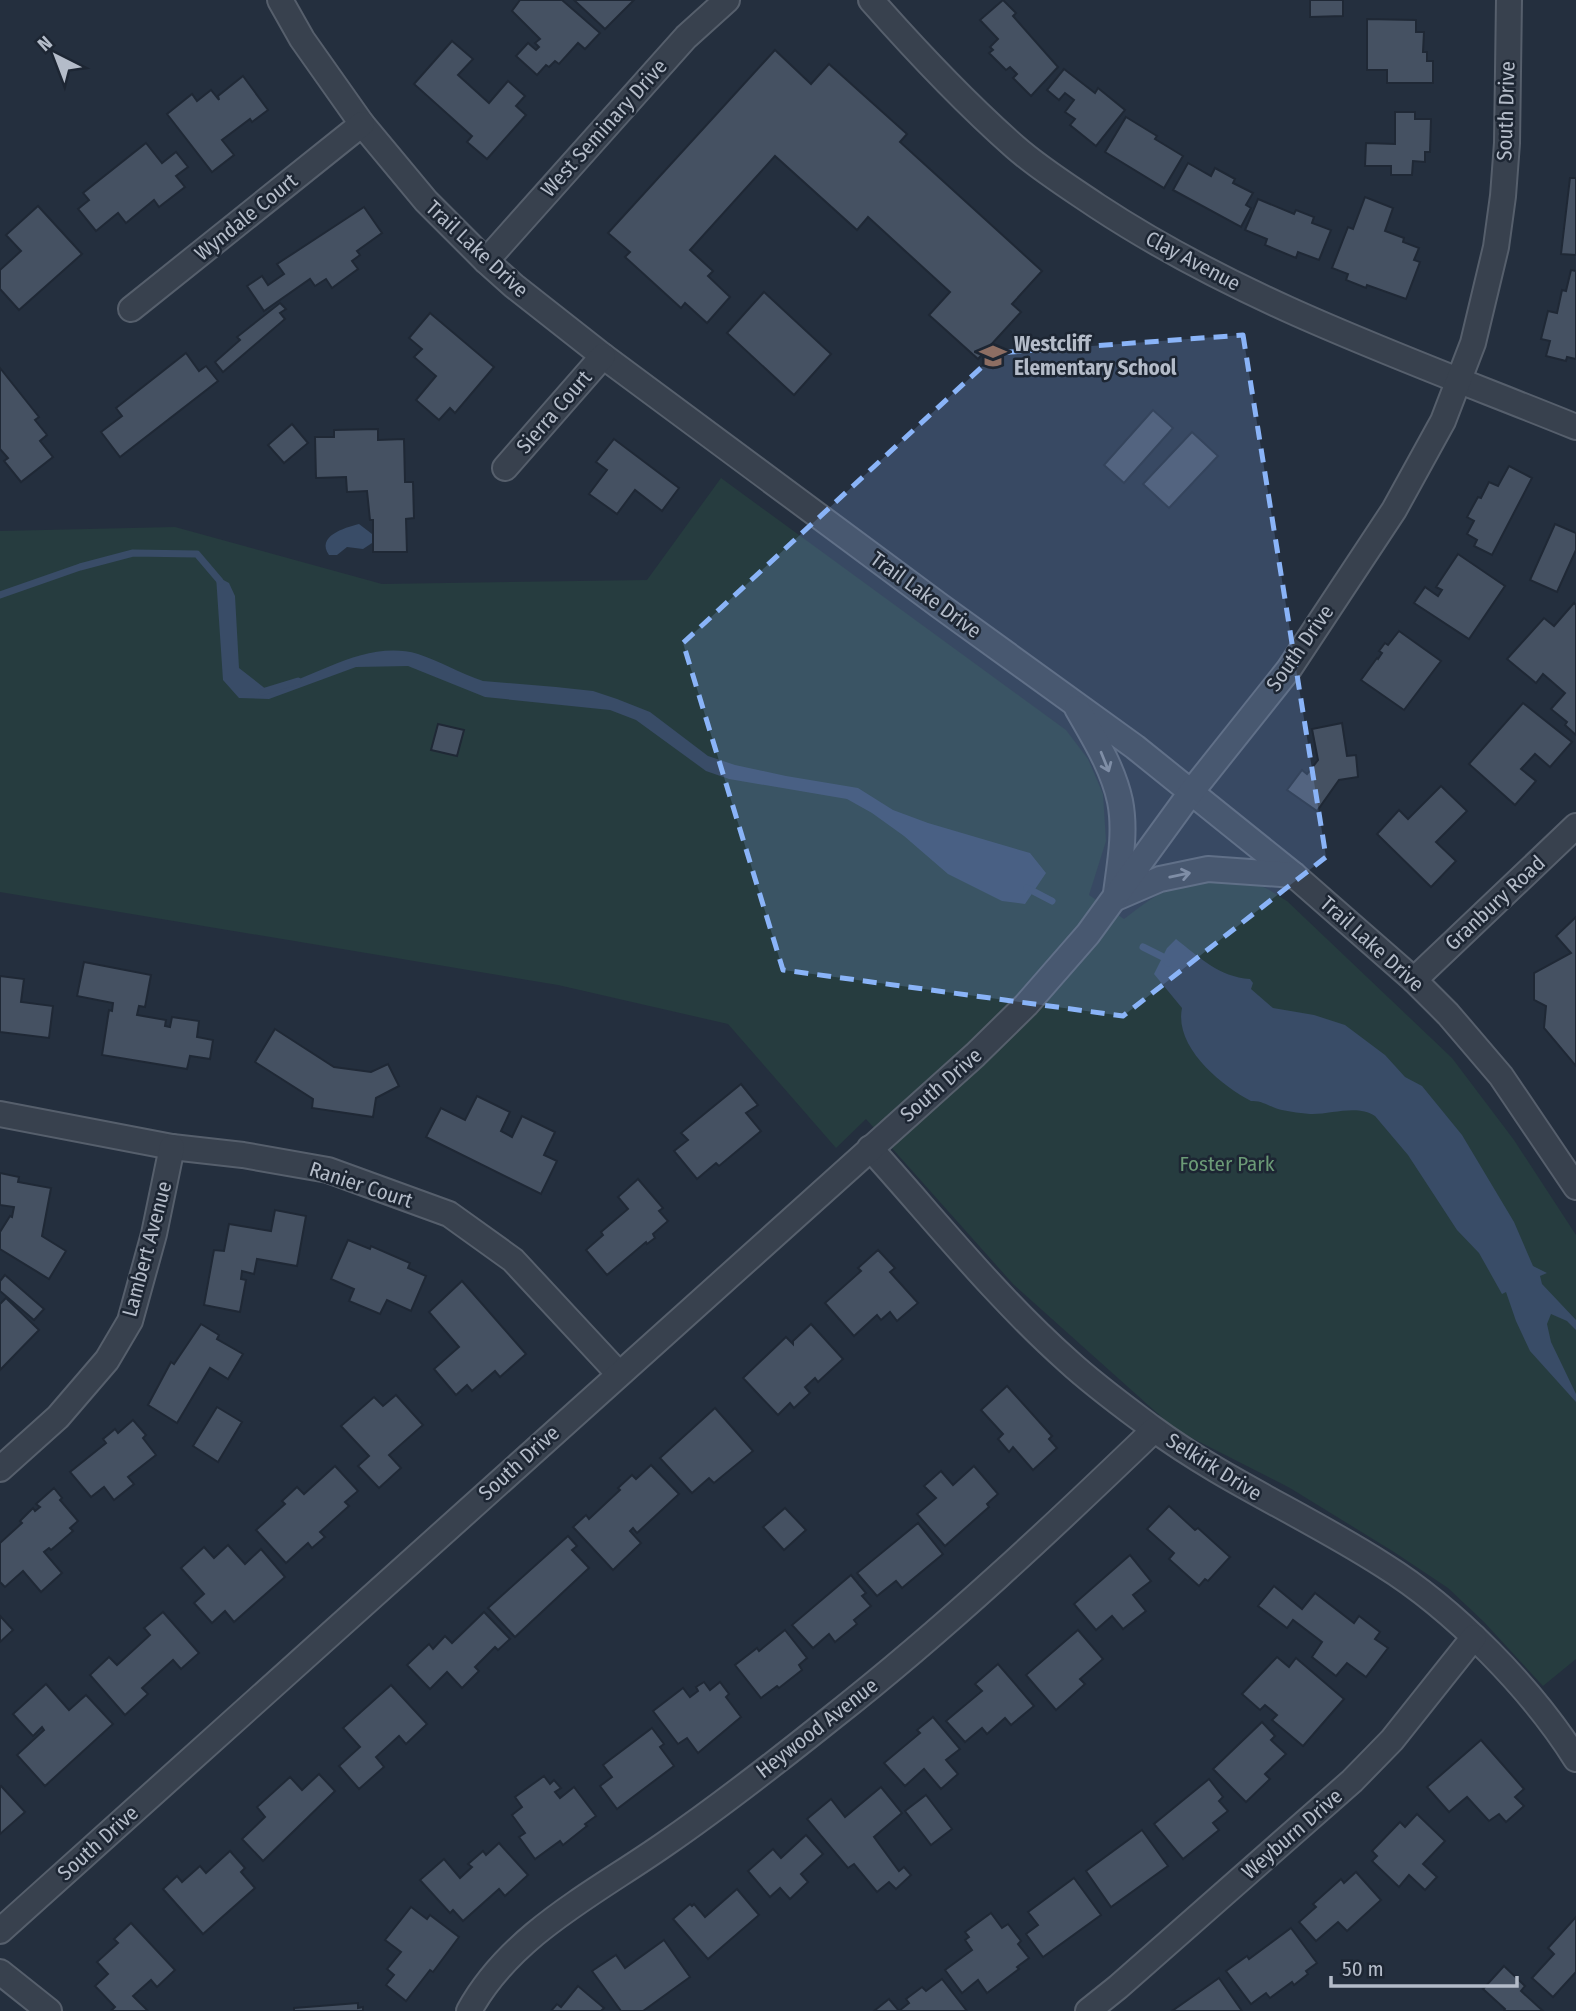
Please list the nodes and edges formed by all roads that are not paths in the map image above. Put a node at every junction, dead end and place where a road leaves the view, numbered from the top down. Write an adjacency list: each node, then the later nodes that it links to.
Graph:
1 (280, 0): 5 (street, Trail Lake Drive)
2 (727, 0): 6 (street, West Seminary Drive)
3 (871, 0): 9 (street, Clay Avenue)
4 (1509, 0): 9 (street, South Drive)
5 (362, 124): 6 (street, Trail Lake Drive); 7 (street, Wyndale Court)
6 (486, 261): 8 (street, Trail Lake Drive)
7 (131, 309)
8 (603, 356): 11 (street, Sierra Court); 12 (street, Trail Lake Drive)
9 (1460, 380): 10 (street, Clay Avenue); 13 (street, South Drive)
10 (1576, 427)
11 (506, 468)
12 (1073, 702): 13 (street, Trail Lake Drive); 16 (street, one-way to 16)
13 (1192, 791): 15 (street, Trail Lake Drive); 16 (street, South Drive)
14 (1576, 826): 17 (street, Granbury Road)
15 (1294, 875): 16 (street, one-way to 15); 17 (street, Trail Lake Drive)
16 (1115, 898): 20 (street, South Drive)
17 (1414, 980): 21 (street, Trail Lake Drive)
18 (0, 1114): 19 (street, Ranier Court)
19 (172, 1147): 22 (street, Ranier Court); 24 (street, Lambert Avenue)
20 (870, 1148): 22 (street, South Drive); 23 (street, Selkirk Drive)
21 (1576, 1187)
22 (619, 1374): 27 (street, South Drive)
23 (1154, 1430): 25 (street, Selkirk Drive); 30 (street, Heywood Avenue)
24 (0, 1469)
25 (1474, 1637): 26 (street, Selkirk Drive); 31 (street, Weyburn Drive)
26 (1576, 1759)
27 (0, 1931)
28 (0, 1972): 29 (street)
29 (49, 2011)
30 (469, 2011)
31 (1088, 2011)

